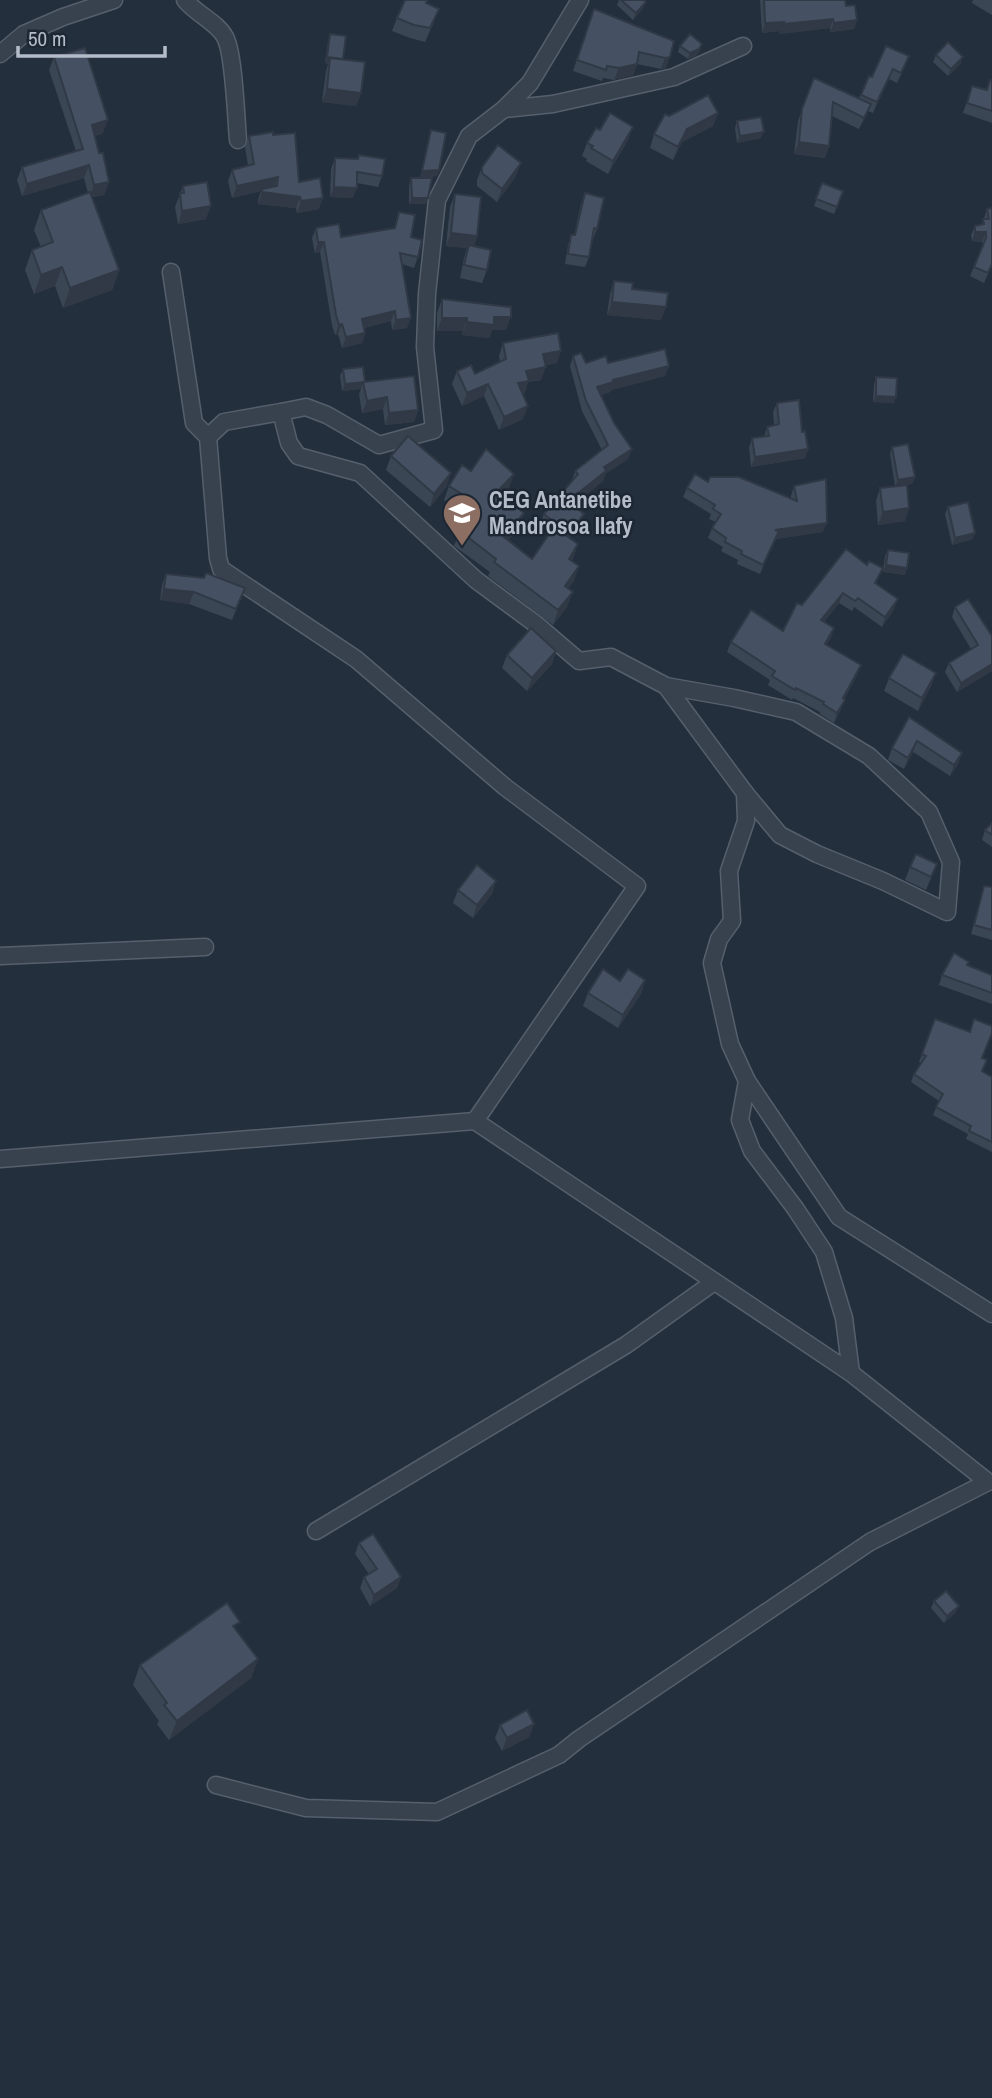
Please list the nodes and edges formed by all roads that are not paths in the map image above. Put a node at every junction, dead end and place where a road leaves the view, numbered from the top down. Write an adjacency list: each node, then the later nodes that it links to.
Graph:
1 (114, 0): 5 (street)
2 (185, 0): 7 (street)
3 (580, 0): 6 (street)
4 (743, 46): 6 (street)
5 (0, 54)
6 (504, 109): 9 (street)
7 (238, 139)
8 (171, 272): 10 (street)
9 (281, 412): 10 (street); 11 (street)
10 (208, 438): 16 (street)
11 (666, 686): 12 (street); 12 (street)
12 (745, 793): 15 (street)
13 (205, 947): 14 (street)
14 (0, 956)
15 (747, 1081): 19 (street); 20 (street)
16 (475, 1121): 17 (street); 18 (street)
17 (0, 1159)
18 (714, 1282): 20 (street); 21 (street)
19 (992, 1314)
20 (851, 1373): 22 (street)
21 (316, 1531)
22 (216, 1785)

